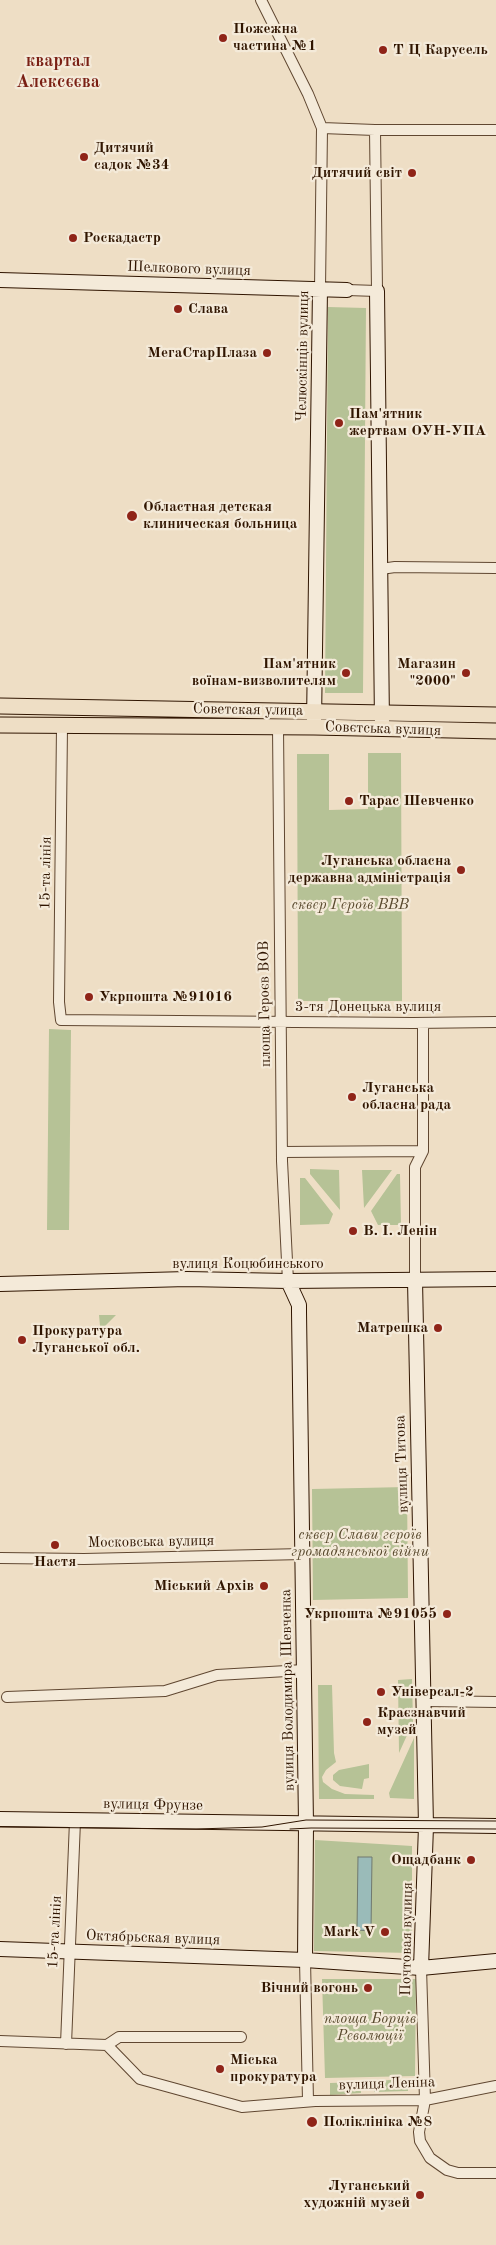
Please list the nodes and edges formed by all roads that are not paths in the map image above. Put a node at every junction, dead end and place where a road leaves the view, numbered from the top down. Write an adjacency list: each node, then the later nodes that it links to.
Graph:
1 (261, 0): 2 (street, Челюскінців вулиця)
2 (322, 128): 3 (street); 6 (street, Челюскінців вулиця)
3 (374, 130): 4 (street); 8 (street)
4 (496, 130)
5 (0, 280): 6 (street, Шелкового вулиця)
6 (320, 289): 7 (street, Шелкового вулиця); 14 (street, Челюскінців вулиця)
7 (347, 290): 8 (street, Шелкового вулиця)
8 (377, 290): 10 (street)
9 (496, 568): 10 (street)
10 (381, 569): 12 (street)
11 (0, 706): 14 (main road, Советская улица)
12 (381, 713): 13 (main road, Советская улица); 14 (main road, Советская улица); 18 (street)
13 (496, 715)
14 (313, 719): 17 (main road, Совєтська вулиця); 18 (main road, Совєтська вулиця)
15 (0, 725): 16 (main road, Совєтська вулиця)
16 (62, 726): 17 (main road, Совєтська вулиця); 20 (street, 15-та лінія)
17 (278, 727): 21 (street, площа Героєв ВОВ)
18 (383, 729): 19 (main road, Совєтська вулиця)
19 (496, 731)
20 (61, 1020): 21 (street, 3-тя Донецька вулиця)
21 (280, 1022): 23 (street, 3-тя Донецька вулиця); 25 (street, площа Героєв ВОВ)
22 (496, 1022): 23 (street, 3-тя Донецька вулиця)
23 (423, 1023): 24 (street)
24 (423, 1151): 25 (street); 27 (street)
25 (282, 1152): 28 (street, площа Героєв ВОВ)
26 (496, 1279): 27 (street, вулиця Коцюбинського)
27 (415, 1280): 28 (street, вулиця Коцюбинського); 34 (street, вулиця Титова)
28 (288, 1281): 29 (street, вулиця Коцюбинського); 30 (street, вулиця Володимира Шевченка)
29 (0, 1284)
30 (303, 1554): 31 (street, Московська вулиця); 32 (street, вулиця Володимира Шевченка)
31 (0, 1558)
32 (304, 1670): 33 (street); 38 (street, вулиця Володимира Шевченка)
33 (7, 1697)
34 (424, 1701): 35 (street); 39 (street, вулиця Титова)
35 (496, 1702)
36 (0, 1819): 37 (street, вулиця Фрунзе)
37 (75, 1821): 38 (street, вулиця Фрунзе); 42 (street, 15-та лінія)
38 (306, 1824): 39 (street, вулиця Фрунзе); 43 (street, вулиця Володимира Шевченка)
39 (426, 1826): 40 (street, вулиця Фрунзе); 45 (street, Почтовая вулиця)
40 (496, 1826)
41 (0, 1949): 42 (street, Октябрьская вулиця)
42 (69, 1951): 43 (street, Октябрьская вулиця); 48 (street, 15-та лінія)
43 (305, 1960): 45 (street, Октябрьская вулиця); 52 (street, вулиця Володимира Шевченка)
44 (496, 1961): 45 (street, Октябрьская вулиця)
45 (421, 1968): 51 (street, Почтовая вулиця)
46 (241, 2037): 49 (street)
47 (0, 2041): 48 (street)
48 (66, 2044): 49 (street)
49 (107, 2045): 52 (street, вулиця Леніна)
50 (496, 2086): 51 (street, вулиця Леніна)
51 (425, 2100): 52 (street, вулиця Леніна); 53 (street, Почтовая вулиця)
52 (308, 2101)
53 (496, 2173)

